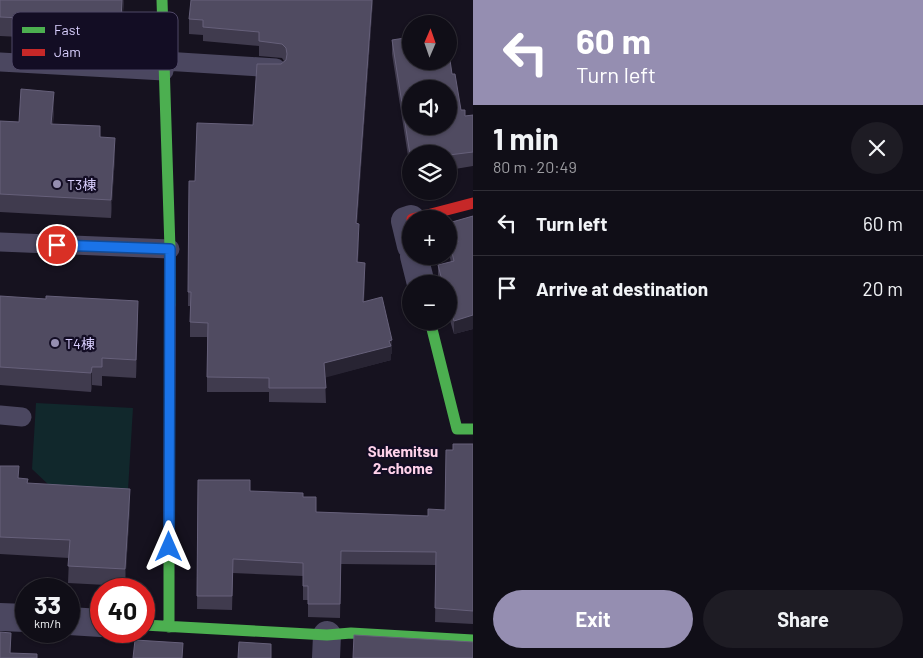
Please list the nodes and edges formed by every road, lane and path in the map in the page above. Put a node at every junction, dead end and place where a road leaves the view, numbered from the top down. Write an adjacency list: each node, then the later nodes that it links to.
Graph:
1 (178, 66): 2 (lane)
2 (276, 68)
3 (164, 70): 7 (street)
4 (473, 203): 5 (street)
5 (446, 210)
6 (0, 242): 7 (lane)
7 (170, 249): 15 (street)
8 (432, 330): 11 (street)
9 (0, 416): 10 (lane)
10 (22, 417)
11 (473, 429)
12 (0, 617): 13 (street)
13 (15, 618)
14 (155, 626): 15 (street)
15 (169, 627): 17 (street)
16 (473, 640): 17 (street)
17 (326, 647)

